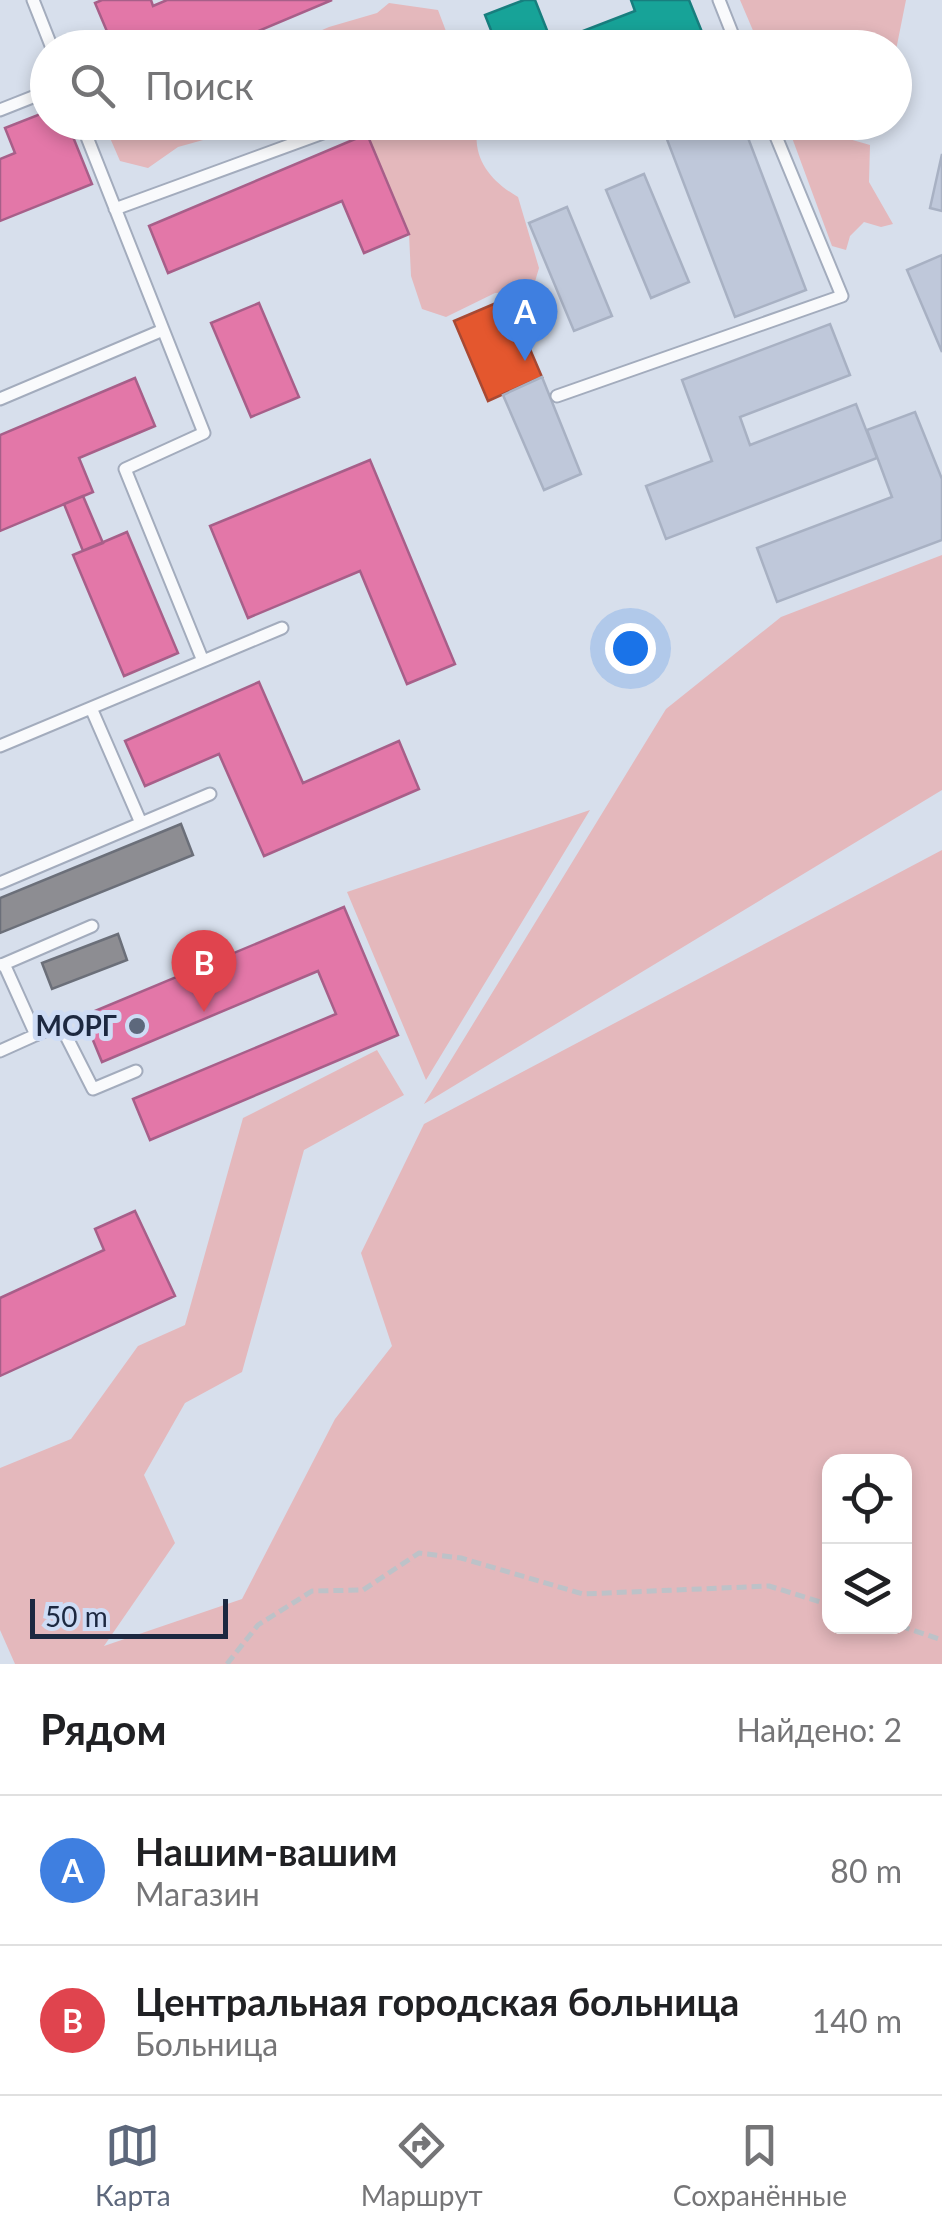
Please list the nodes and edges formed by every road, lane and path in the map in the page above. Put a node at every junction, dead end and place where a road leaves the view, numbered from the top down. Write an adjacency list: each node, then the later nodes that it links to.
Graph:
1 (34, 0): 3 (lane)
2 (719, 0): 4 (lane)
3 (45, 30)
4 (731, 30)
5 (30, 98): 6 (lane)
6 (0, 110)
7 (88, 140): 10 (lane)
8 (304, 140): 10 (lane)
9 (777, 140): 12 (lane)
10 (115, 210): 11 (lane)
11 (163, 330): 13 (lane); 15 (lane)
12 (557, 396)
13 (0, 399)
14 (282, 628): 15 (lane)
15 (203, 661): 16 (lane)
16 (92, 708): 17 (lane); 19 (lane)
17 (0, 746)
18 (210, 794): 19 (lane)
19 (141, 823): 20 (lane)
20 (0, 882)
21 (92, 926): 22 (lane)
22 (2, 965): 23 (lane)
23 (36, 1036): 24 (lane); 25 (lane)
24 (0, 1051)
25 (136, 1071)
26 (822, 1603): 29 (path)
27 (912, 1630): 28 (path)
28 (942, 1640)
29 (227, 1664)

